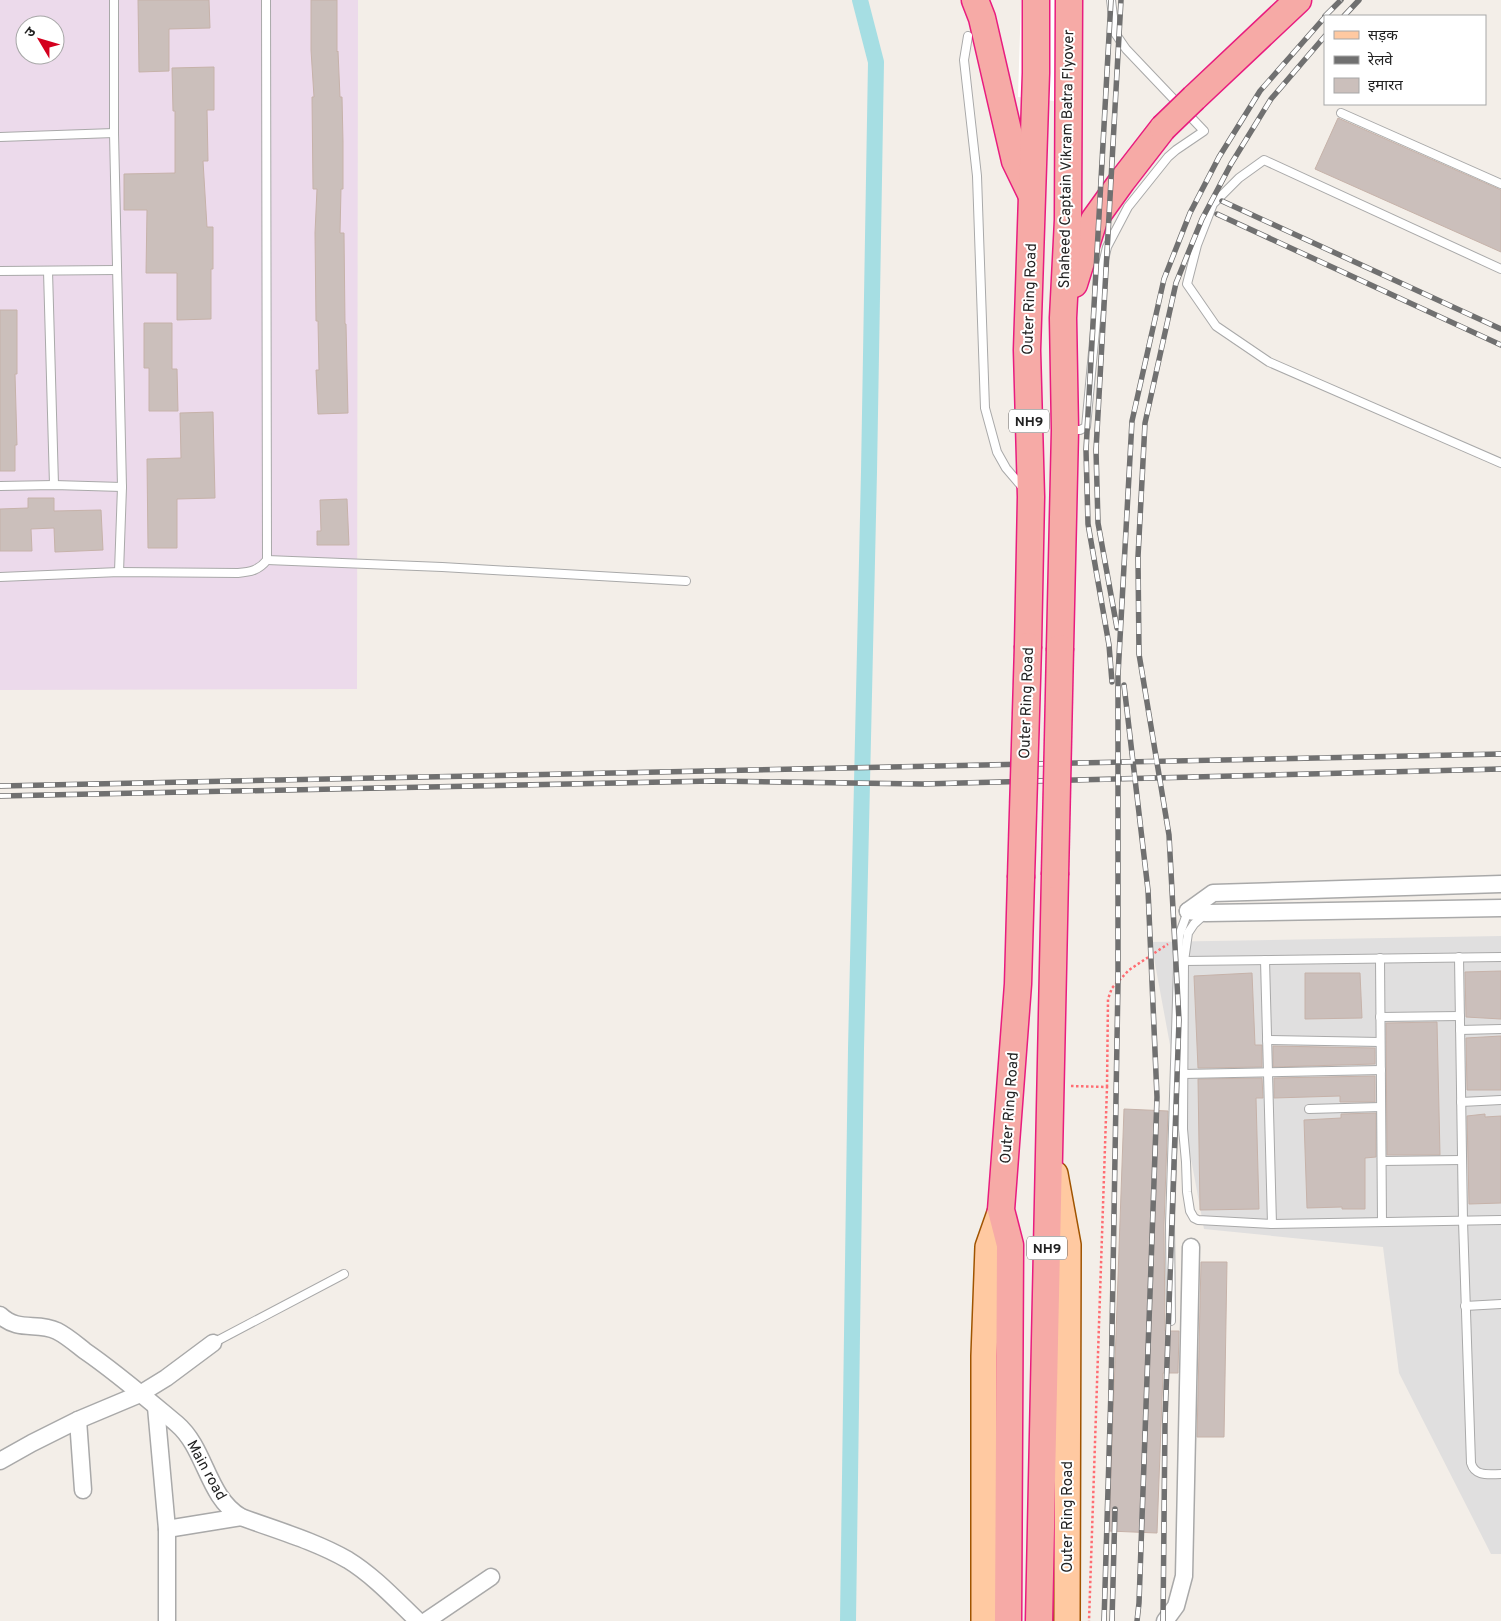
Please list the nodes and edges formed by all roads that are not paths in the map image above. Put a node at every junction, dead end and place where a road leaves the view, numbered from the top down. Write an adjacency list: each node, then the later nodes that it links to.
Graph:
1 (114, 0): 10 (lane)
2 (266, 0): 25 (lane)
3 (975, 0): 13 (highway)
4 (1036, 0): 13 (highway, Shaheed Captain Vikram Batra Flyover / NH9)
5 (1069, 0): 18 (highway, Shaheed Captain Vikram Batra Flyover)
6 (1111, 0): 19 (lane)
7 (1298, 0): 18 (highway, bridge)
8 (968, 36): 24 (lane)
9 (1341, 113): 12 (lane)
10 (114, 133): 11 (lane); 15 (lane)
11 (0, 137)
12 (1501, 184)
13 (1032, 196): 24 (highway, Outer Ring Road / NH9)
14 (1501, 269): 20 (lane)
15 (117, 270): 17 (lane); 23 (lane)
16 (0, 271): 17 (lane)
17 (48, 271): 21 (lane)
18 (1063, 318): 19 (highway, Outer Ring Road)
19 (1065, 430): 52 (highway, Outer Ring Road / NH9, bridge)
20 (1501, 463)
21 (54, 485): 22 (lane); 23 (lane)
22 (0, 486)
23 (122, 487): 26 (lane)
24 (1031, 497): 55 (highway, Outer Ring Road / NH9, bridge)
25 (267, 560): 26 (lane); 28 (lane)
26 (119, 572): 27 (lane)
27 (0, 578)
28 (686, 581)
29 (1501, 884): 30 (street)
30 (1212, 893): 32 (street); 33 (lane)
31 (1501, 908): 33 (street)
32 (1188, 911): 33 (street); 65 (lane)
33 (1206, 913): 38 (lane)
34 (1459, 957): 35 (lane); 36 (lane); 39 (lane)
35 (1501, 957)
36 (1380, 958): 37 (lane); 40 (lane)
37 (1265, 960): 38 (lane); 43 (lane)
38 (1184, 961): 47 (lane)
39 (1460, 1016): 40 (lane); 42 (lane)
40 (1380, 1017): 44 (lane)
41 (1501, 1029): 42 (lane)
42 (1460, 1030): 49 (lane)
43 (1268, 1040): 44 (lane); 46 (lane)
44 (1380, 1042): 45 (lane)
45 (1381, 1070): 46 (lane); 50 (lane)
46 (1268, 1073): 47 (lane); 59 (lane)
47 (1183, 1074): 59 (lane)
48 (1501, 1100): 49 (lane)
49 (1461, 1102): 53 (lane)
50 (1381, 1107): 51 (lane); 54 (lane)
51 (1309, 1109)
52 (1050, 1144): 81 (highway, Outer Ring Road / NH9); 82 (main road, Outer Ring Road)
53 (1462, 1160): 54 (lane); 56 (lane)
54 (1382, 1161): 58 (lane)
55 (1001, 1210): 79 (main road, Outer Ring Road); 80 (highway, Outer Ring Road)
56 (1463, 1220): 57 (lane); 58 (lane); 63 (lane)
57 (1501, 1220)
58 (1382, 1222): 59 (lane)
59 (1272, 1224)
60 (1191, 1247): 83 (street)
61 (344, 1274): 66 (lane)
62 (1501, 1304): 63 (lane)
63 (1466, 1306): 71 (lane)
64 (0, 1315): 67 (street, Main road)
65 (1171, 1321)
66 (213, 1343): 67 (street)
67 (140, 1394): 68 (street, Main road); 69 (street)
68 (156, 1407): 73 (street, Main road); 74 (street)
69 (78, 1420): 70 (street); 72 (street)
70 (0, 1461)
71 (1501, 1474)
72 (83, 1490)
73 (241, 1517): 74 (street); 77 (street, Main road)
74 (167, 1529): 76 (street)
75 (491, 1576): 78 (street)
76 (167, 1621)
77 (418, 1621)
78 (426, 1621)
79 (984, 1621)
80 (1008, 1621)
81 (1039, 1621)
82 (1067, 1621)
83 (1165, 1621)

